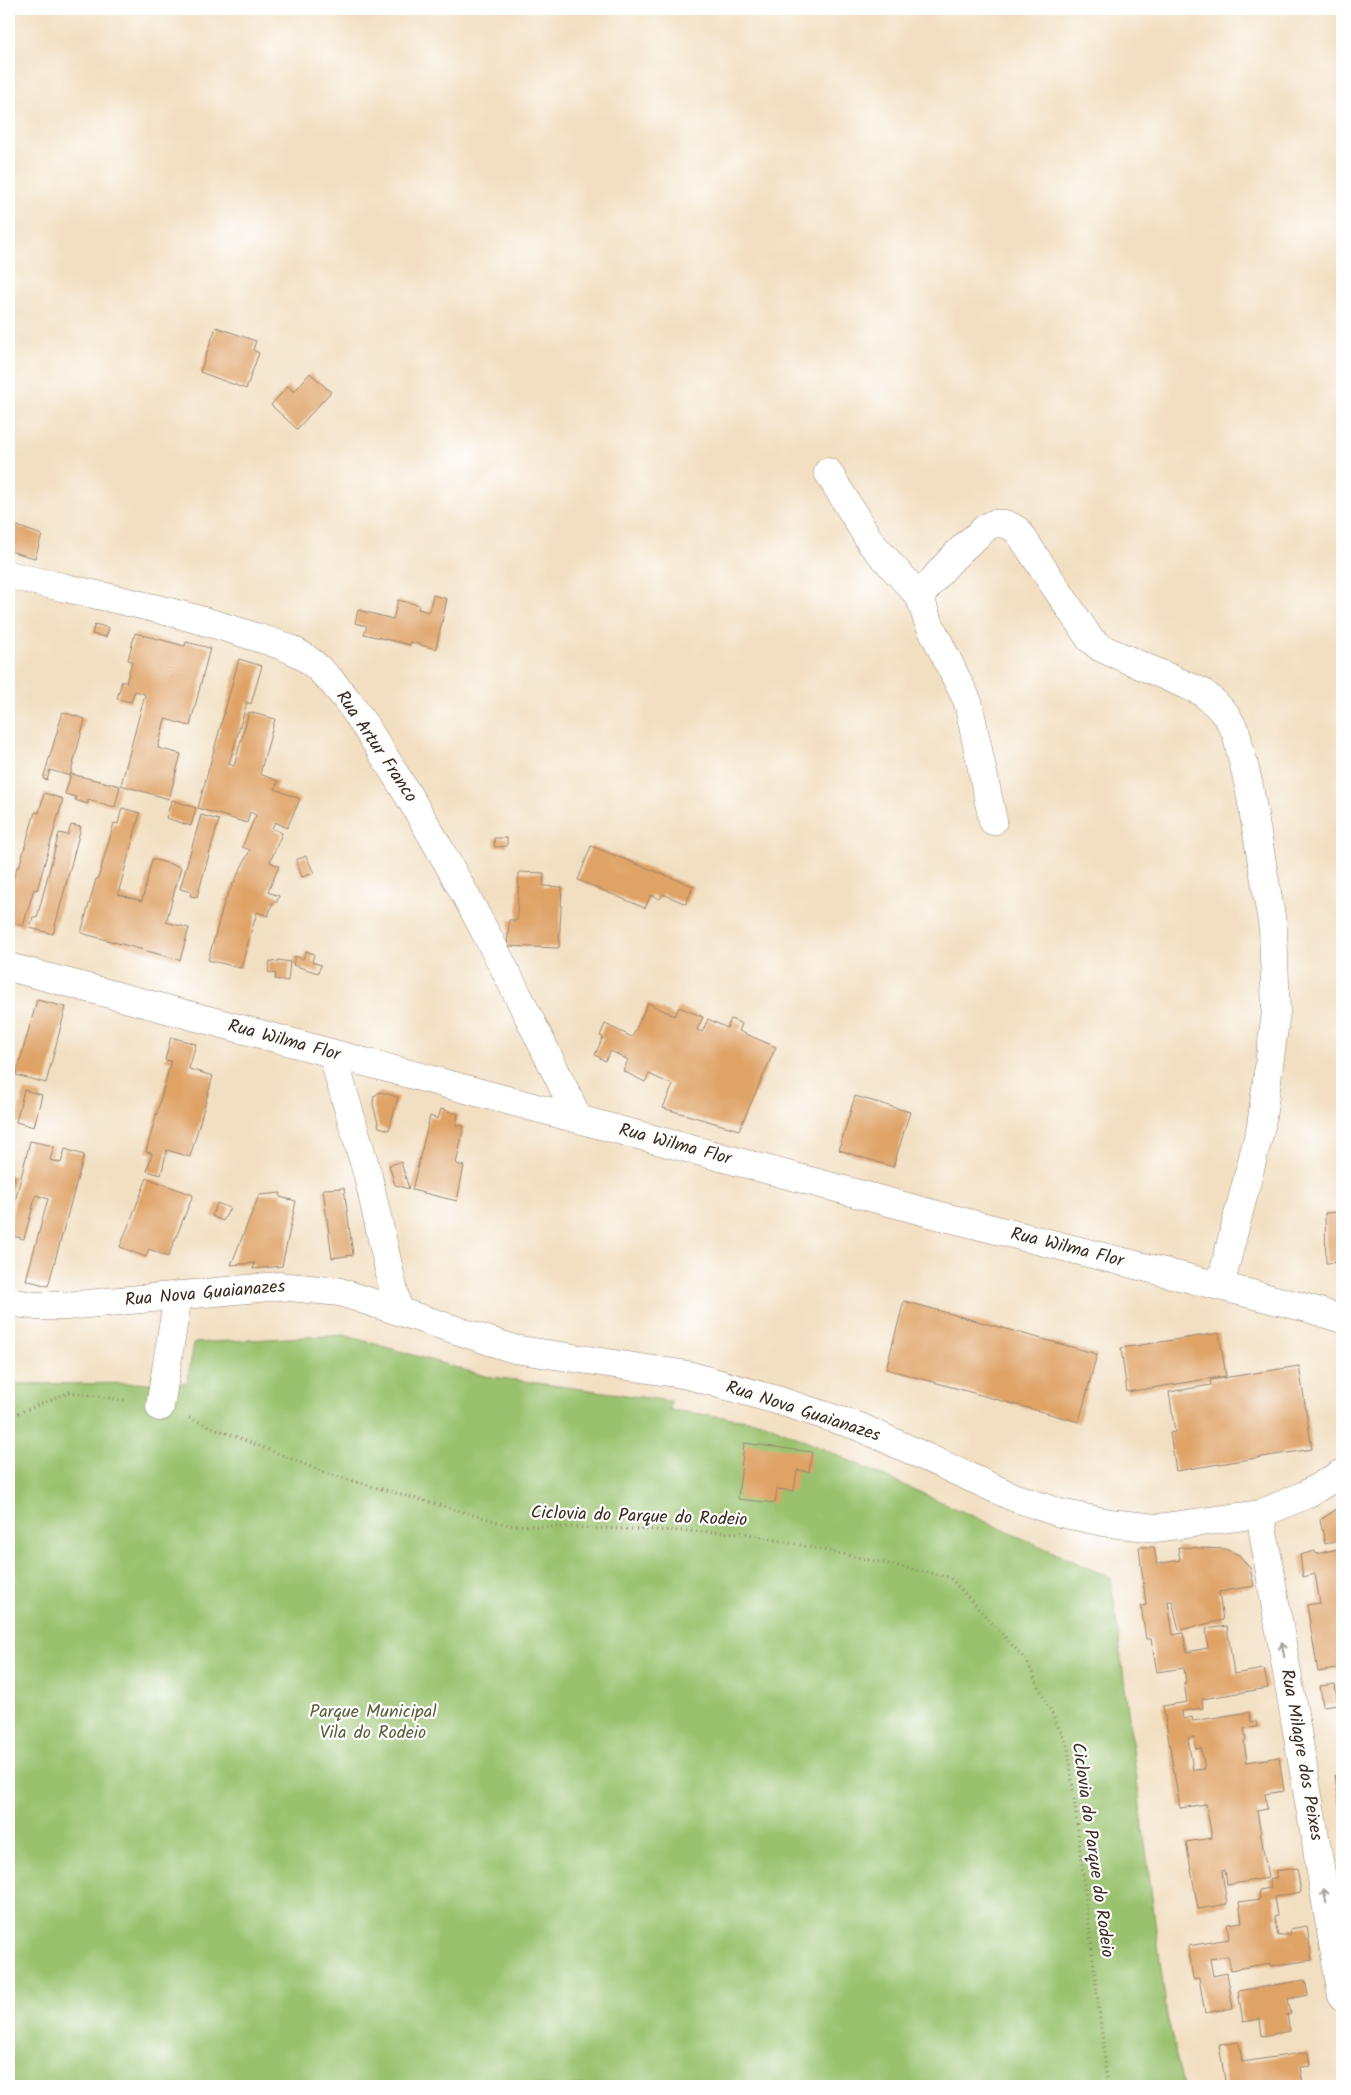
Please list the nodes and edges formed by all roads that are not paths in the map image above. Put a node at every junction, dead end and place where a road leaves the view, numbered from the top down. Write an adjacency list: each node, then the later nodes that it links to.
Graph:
1 (828, 472): 3 (street)
2 (9, 574): 7 (street, Rua Artur Franco)
3 (920, 597): 4 (street); 8 (street)
4 (993, 821)
5 (9, 967): 6 (street, Rua Wilma Flor)
6 (332, 1054): 7 (street, Rua Wilma Flor); 11 (street)
7 (578, 1118): 8 (street, Rua Wilma Flor)
8 (1220, 1286): 12 (street, Rua Wilma Flor)
9 (178, 1296): 10 (street, Rua Nova Guaianazes); 11 (street, Rua Nova Guaianazes); 13 (street)
10 (9, 1302)
11 (398, 1310): 15 (street, Rua Nova Guaianazes)
12 (1342, 1319)
13 (160, 1406)
14 (1342, 1473): 15 (street, Rua Nova Guaianazes)
15 (1260, 1514): 16 (street, Rua Milagre dos Peixes, one-way to 15)
16 (1342, 1996)

